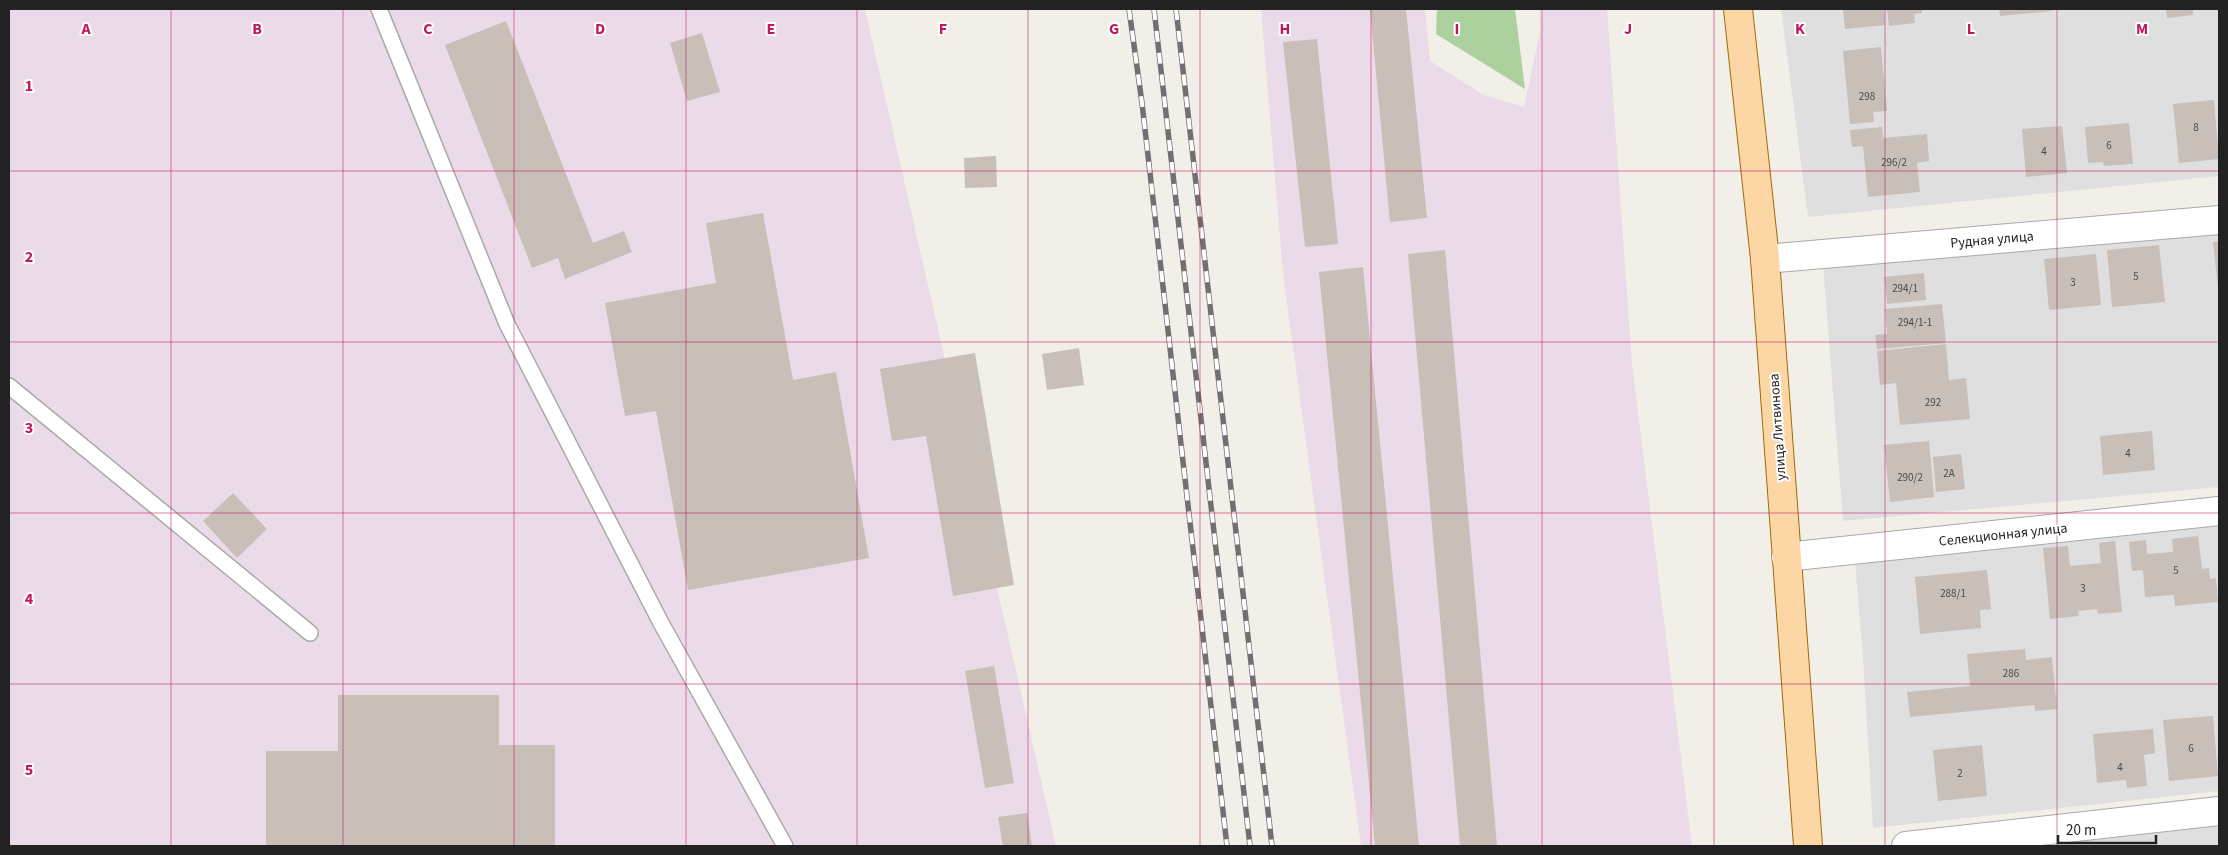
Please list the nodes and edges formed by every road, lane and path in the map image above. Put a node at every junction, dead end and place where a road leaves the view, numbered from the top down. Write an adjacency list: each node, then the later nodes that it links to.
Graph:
1 (379, 9): 10 (lane)
2 (1738, 9): 4 (main road, улица Литвинова)
3 (2219, 220): 4 (street, Рудная улица)
4 (1765, 258): 7 (main road, улица Литвинова)
5 (9, 386): 8 (lane)
6 (2219, 511): 7 (street, Селекционная улица)
7 (1786, 557): 11 (main road, улица Литвинова)
8 (310, 633)
9 (2219, 812): 12 (street)
10 (785, 846)
11 (1808, 846)
12 (1906, 846)

